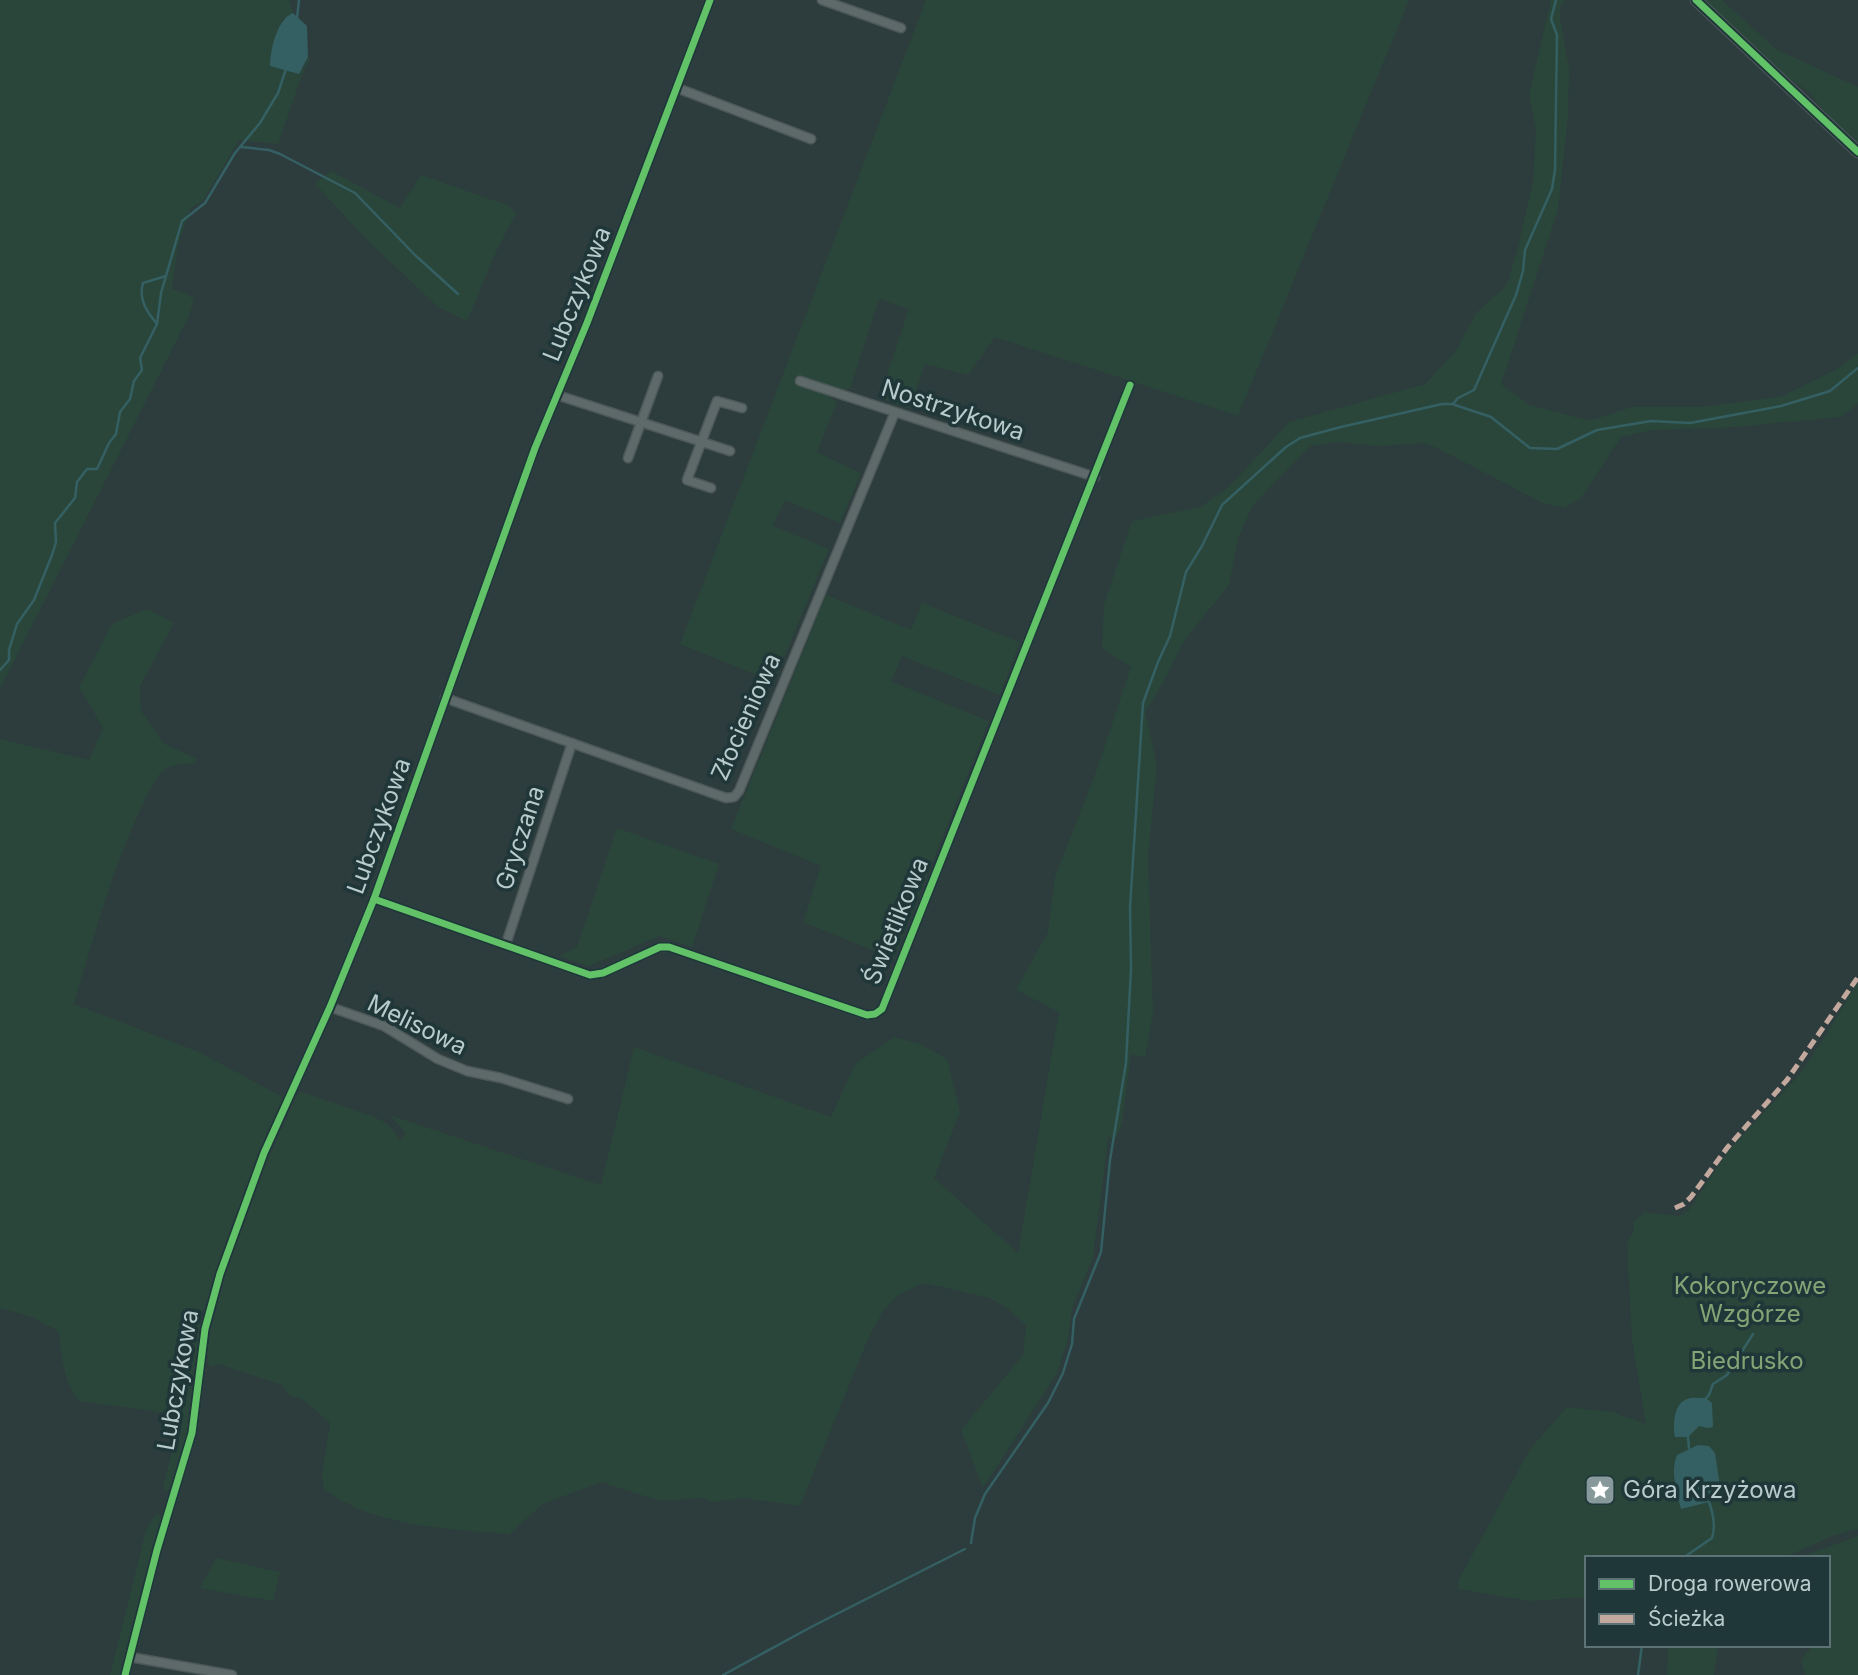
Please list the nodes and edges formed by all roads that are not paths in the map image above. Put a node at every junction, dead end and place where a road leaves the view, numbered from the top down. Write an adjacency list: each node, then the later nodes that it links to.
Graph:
1 (710, 0): 5 (street, Lubczykowa)
2 (822, 0): 4 (street)
3 (1696, 0): 7 (street)
4 (901, 28)
5 (677, 88): 6 (street); 11 (street, Lubczykowa)
6 (811, 139)
7 (1858, 152)
8 (658, 376): 14 (street)
9 (800, 381): 13 (street, Nostrzykowa)
10 (1130, 385): 18 (street, Świetlikowa)
11 (557, 395): 14 (street); 20 (street, Lubczykowa)
12 (742, 408): 15 (street)
13 (895, 412): 18 (street, Nostrzykowa); 21 (street, Złocieniowa)
14 (641, 421): 15 (street); 17 (street)
15 (701, 440): 16 (street); 19 (street)
16 (730, 451)
17 (628, 458)
18 (1095, 477): 23 (street, Świetlikowa)
19 (711, 488)
20 (446, 698): 21 (street, Złocieniowa); 22 (street, Lubczykowa)
21 (572, 743): 23 (street, Gryczana)
22 (374, 899): 23 (street, Świetlikowa); 24 (street, Lubczykowa)
23 (506, 944)
24 (330, 1007): 25 (street, Melisowa); 26 (street, Lubczykowa)
25 (568, 1099)
26 (130, 1657): 27 (street, Lubczykowa); 28 (street)
27 (125, 1675)
28 (232, 1675)

